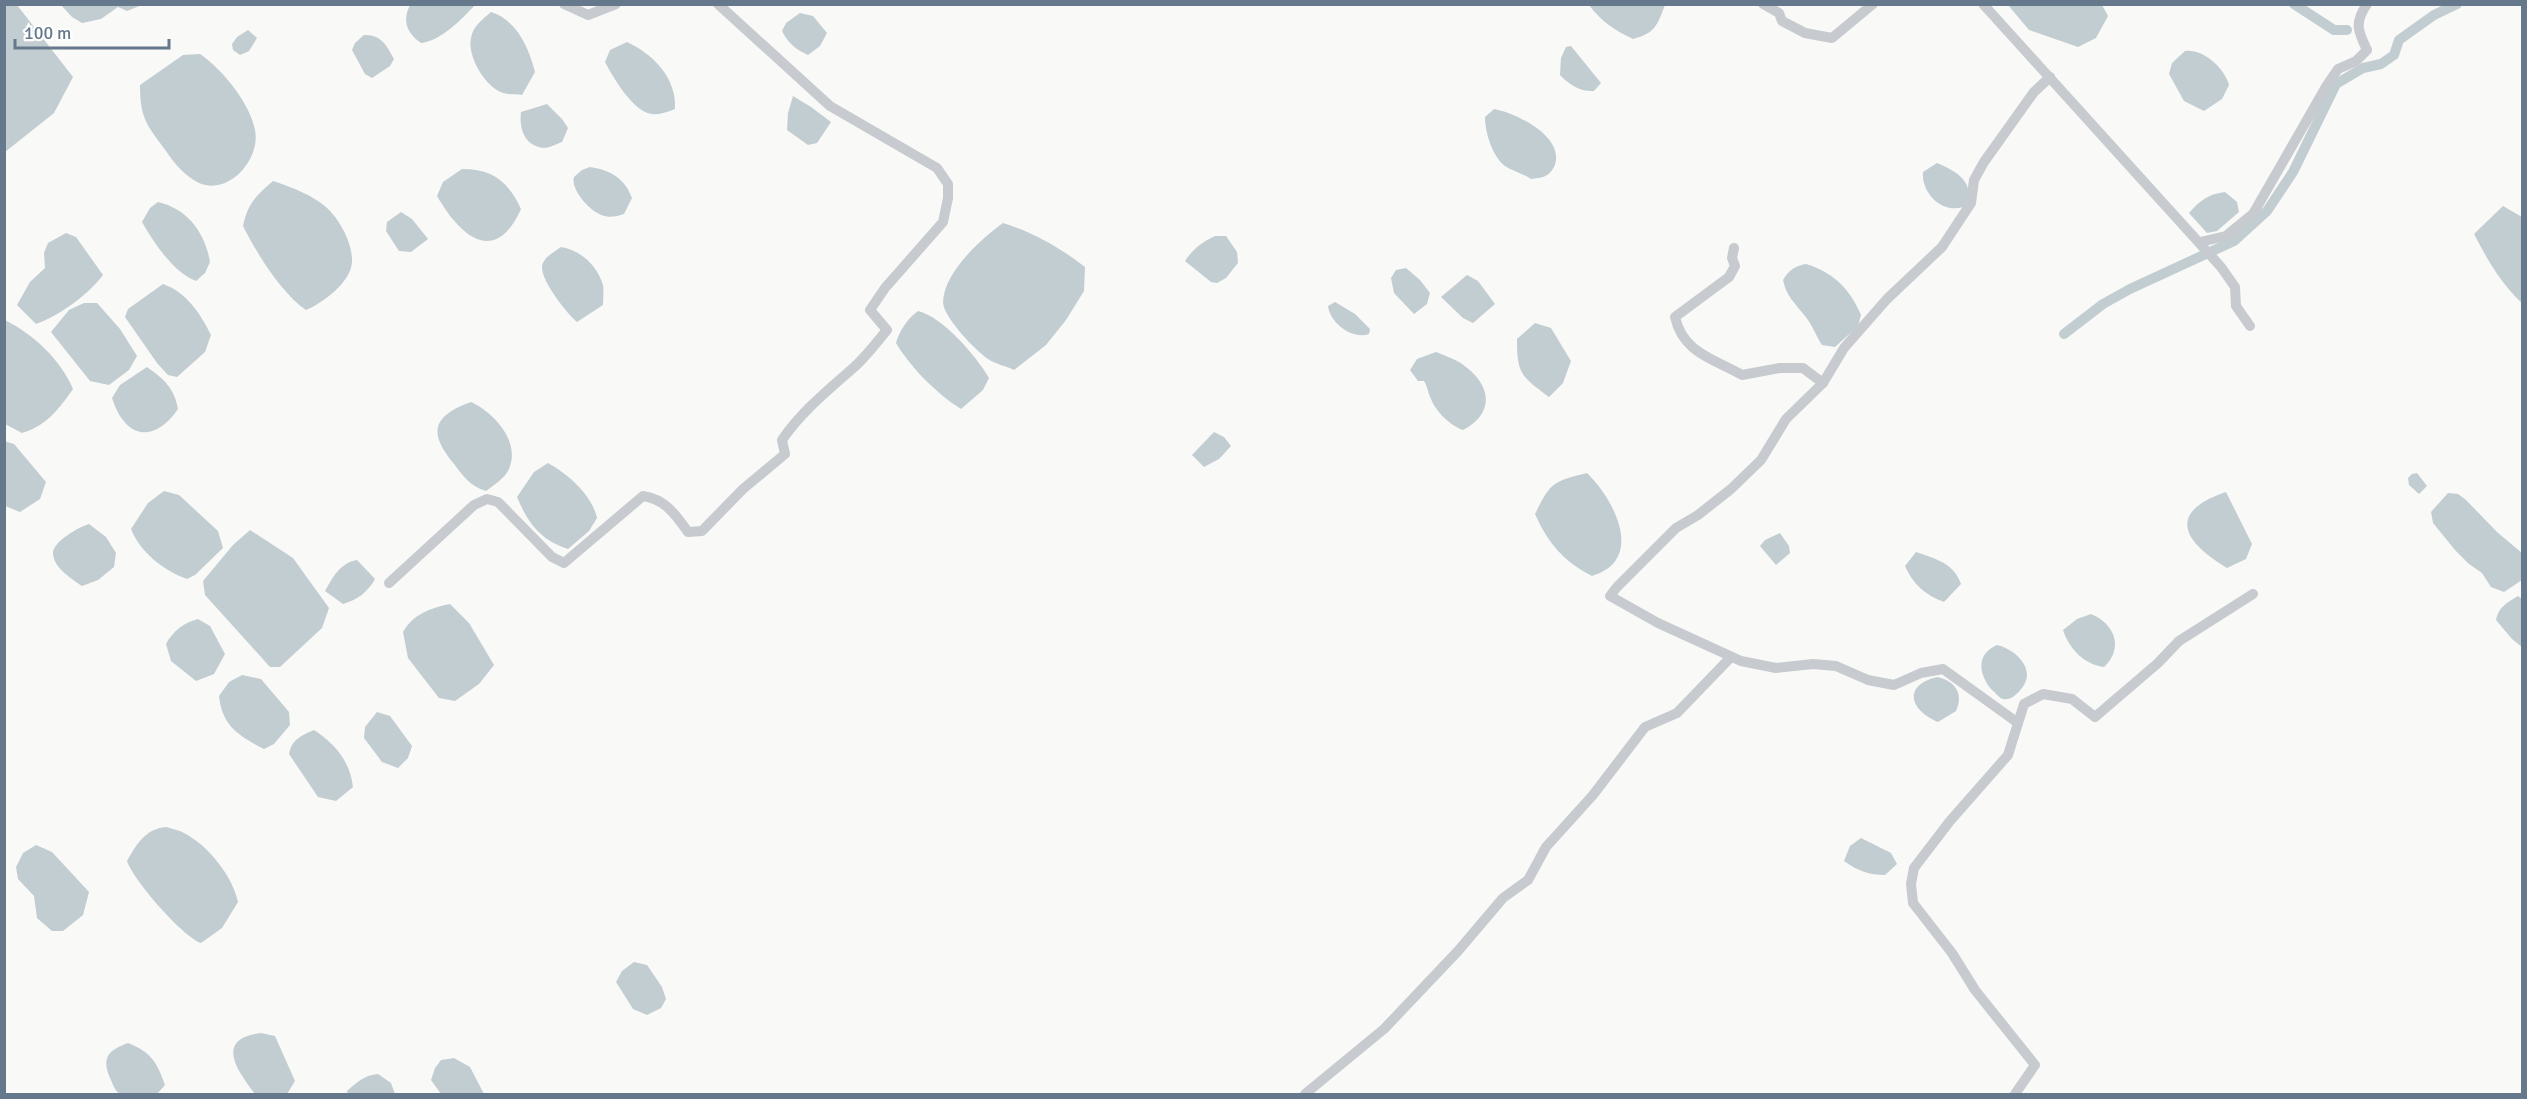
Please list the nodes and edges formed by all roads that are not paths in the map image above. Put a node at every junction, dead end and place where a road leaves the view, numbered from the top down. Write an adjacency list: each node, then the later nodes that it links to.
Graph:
1 (564, 4): 2 (street)
2 (616, 4)
3 (718, 4): 13 (street)
4 (1763, 4): 5 (street)
5 (1874, 4)
6 (1983, 4): 8 (street)
7 (2367, 4): 9 (street)
8 (2050, 77): 9 (street); 12 (street)
9 (2200, 242): 11 (street)
10 (1734, 248): 12 (street)
11 (2250, 326)
12 (1823, 382): 15 (street)
13 (389, 583)
14 (2253, 594): 16 (street)
15 (1731, 657): 16 (street); 17 (street)
16 (2018, 723): 18 (street)
17 (1305, 1095)
18 (2015, 1095)

